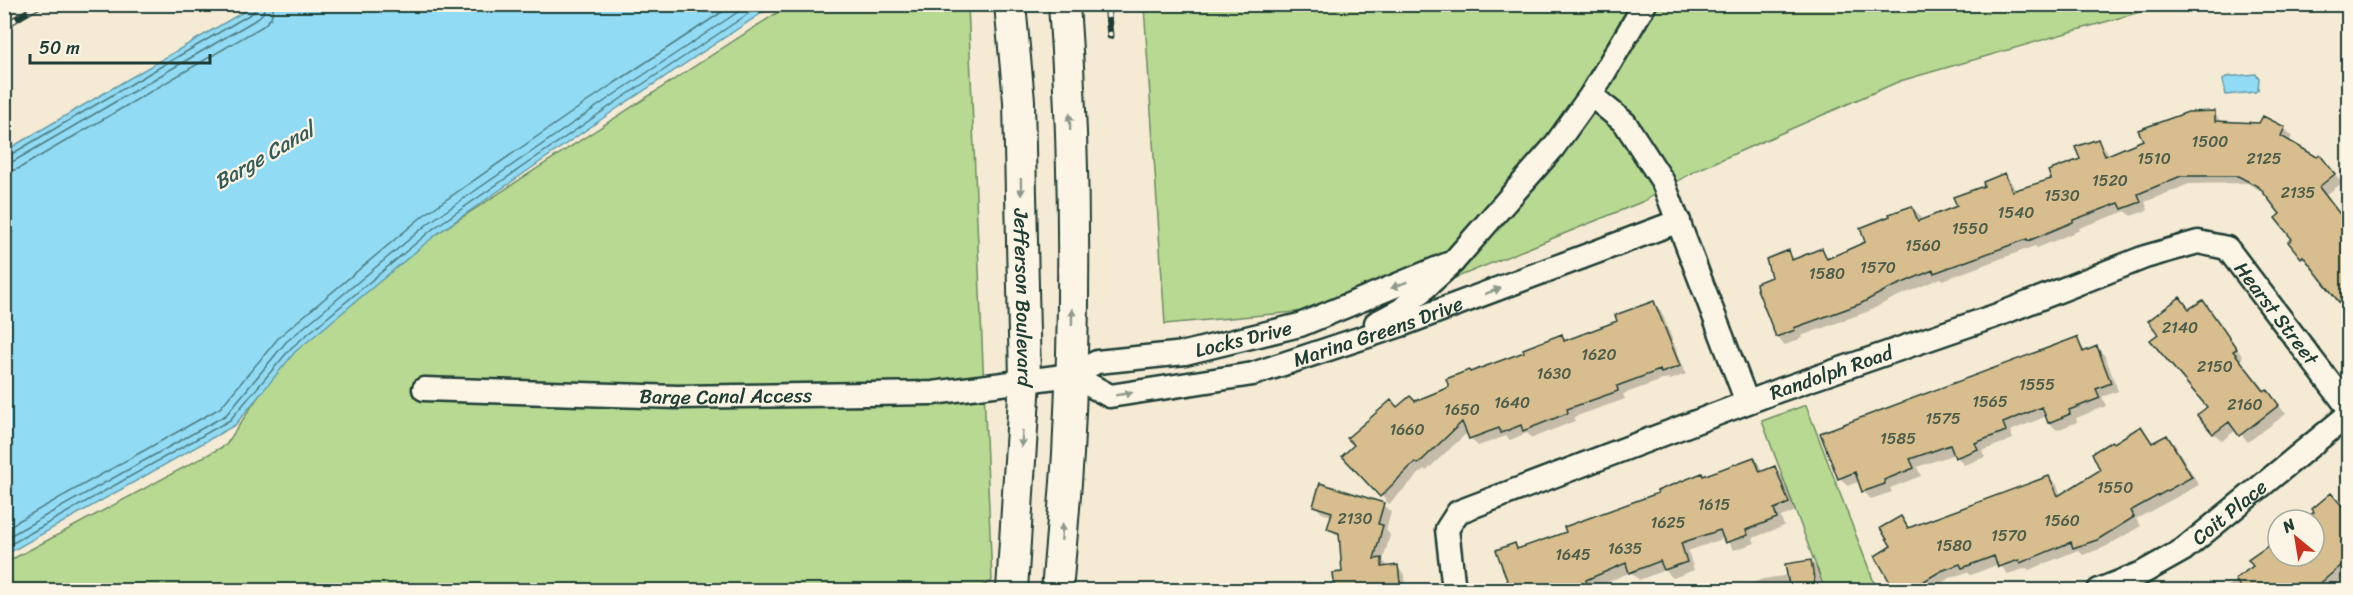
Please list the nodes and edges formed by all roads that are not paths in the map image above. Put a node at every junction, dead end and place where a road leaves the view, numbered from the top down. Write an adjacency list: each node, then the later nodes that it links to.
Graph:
1 (1010, 4): 10 (main road, Jefferson Boulevard, one-way to 10)
2 (1064, 4): 9 (main road, one-way to 2)
3 (1645, 4): 4 (street, Locks Drive)
4 (1591, 95): 5 (street); 7 (street, Locks Drive)
5 (1679, 221): 8 (street, Marina Greens Drive, one-way to 5); 12 (street)
6 (2227, 248): 12 (street, Randolph Road); 13 (street, Hearst Street)
7 (1453, 262): 8 (street, Locks Drive); 9 (street, Locks Drive, one-way to 9)
8 (1330, 349): 9 (street, Marina Greens Drive, one-way to 8)
9 (1071, 375): 10 (street, Locks Drive); 16 (main road, one-way to 9)
10 (1025, 380): 11 (street, Barge Canal Access); 15 (main road, Jefferson Boulevard, one-way to 15)
11 (424, 389)
12 (1747, 402): 17 (street, Randolph Road)
13 (2349, 407)
14 (2349, 415): 18 (street, Coit Place)
15 (1012, 591)
16 (1057, 591)
17 (1454, 591)
18 (2099, 591)

